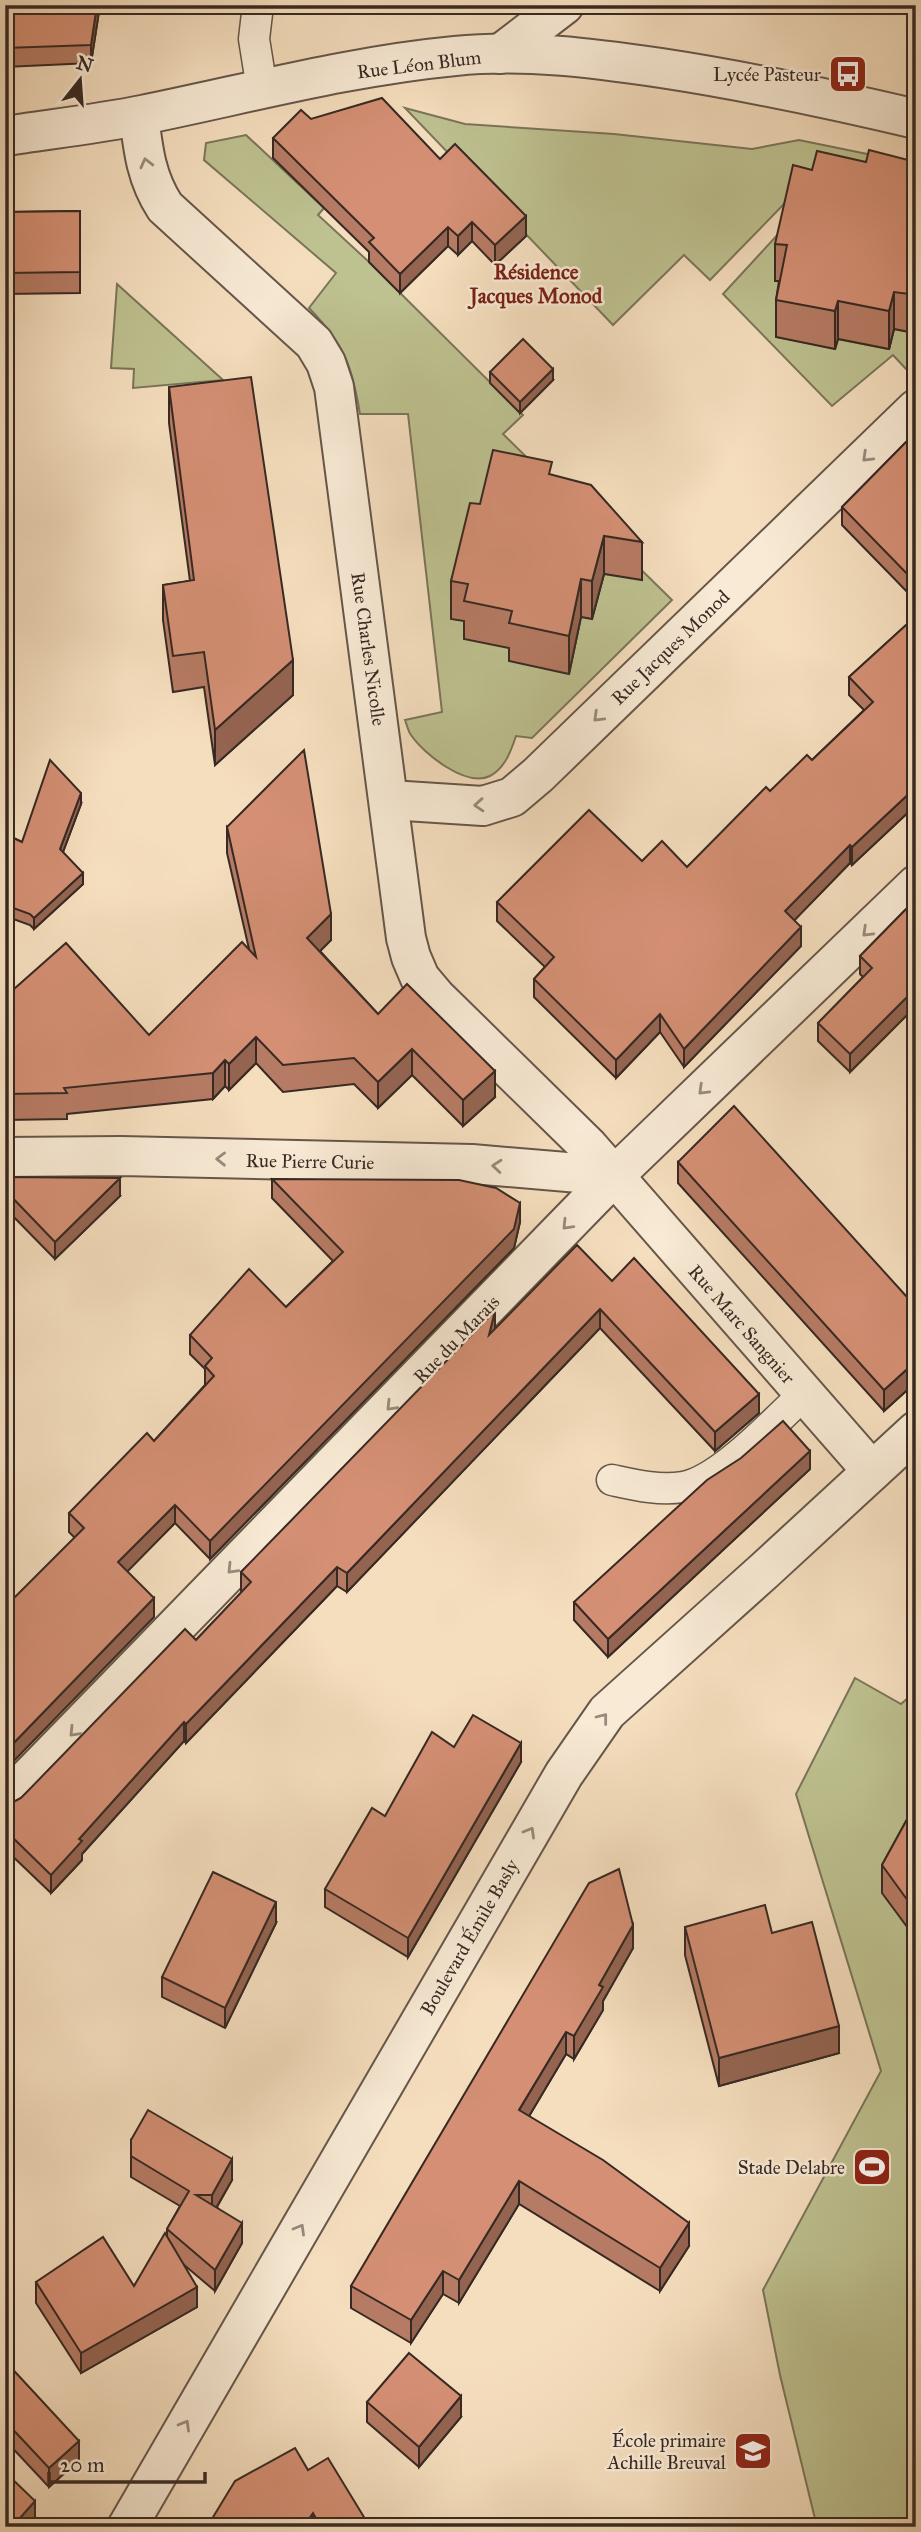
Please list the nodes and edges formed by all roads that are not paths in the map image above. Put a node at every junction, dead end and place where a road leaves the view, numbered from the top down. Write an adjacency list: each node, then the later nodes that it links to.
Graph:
1 (258, 5): 4 (lane)
2 (564, 5): 3 (street)
3 (500, 54): 4 (street, Rue Léon Blum); 6 (street, Rue Léon Blum)
4 (262, 89): 5 (street, Rue Léon Blum)
5 (139, 116): 7 (street, Rue Léon Blum); 9 (street, Rue Charles Nicolle, one-way to 5)
6 (916, 119)
7 (5, 136)
8 (916, 409): 9 (street, Rue Jacques Monod, one-way to 9)
9 (390, 800): 12 (street, Rue Charles Nicolle)
10 (916, 885): 12 (street, Rue du Marais, one-way to 12)
11 (5, 1157): 12 (street, Rue Pierre Curie, one-way to 11)
12 (614, 1176): 13 (street, Rue Marc Sangnier); 17 (street, Rue du Marais, one-way to 17)
13 (804, 1394): 15 (street, Rue Marc Sangnier); 16 (lane)
14 (916, 1432): 15 (street, Boulevard Émile Basly)
15 (872, 1471): 18 (street, Boulevard Émile Basly, one-way to 15)
16 (612, 1480)
17 (5, 1802)
18 (127, 2527)

